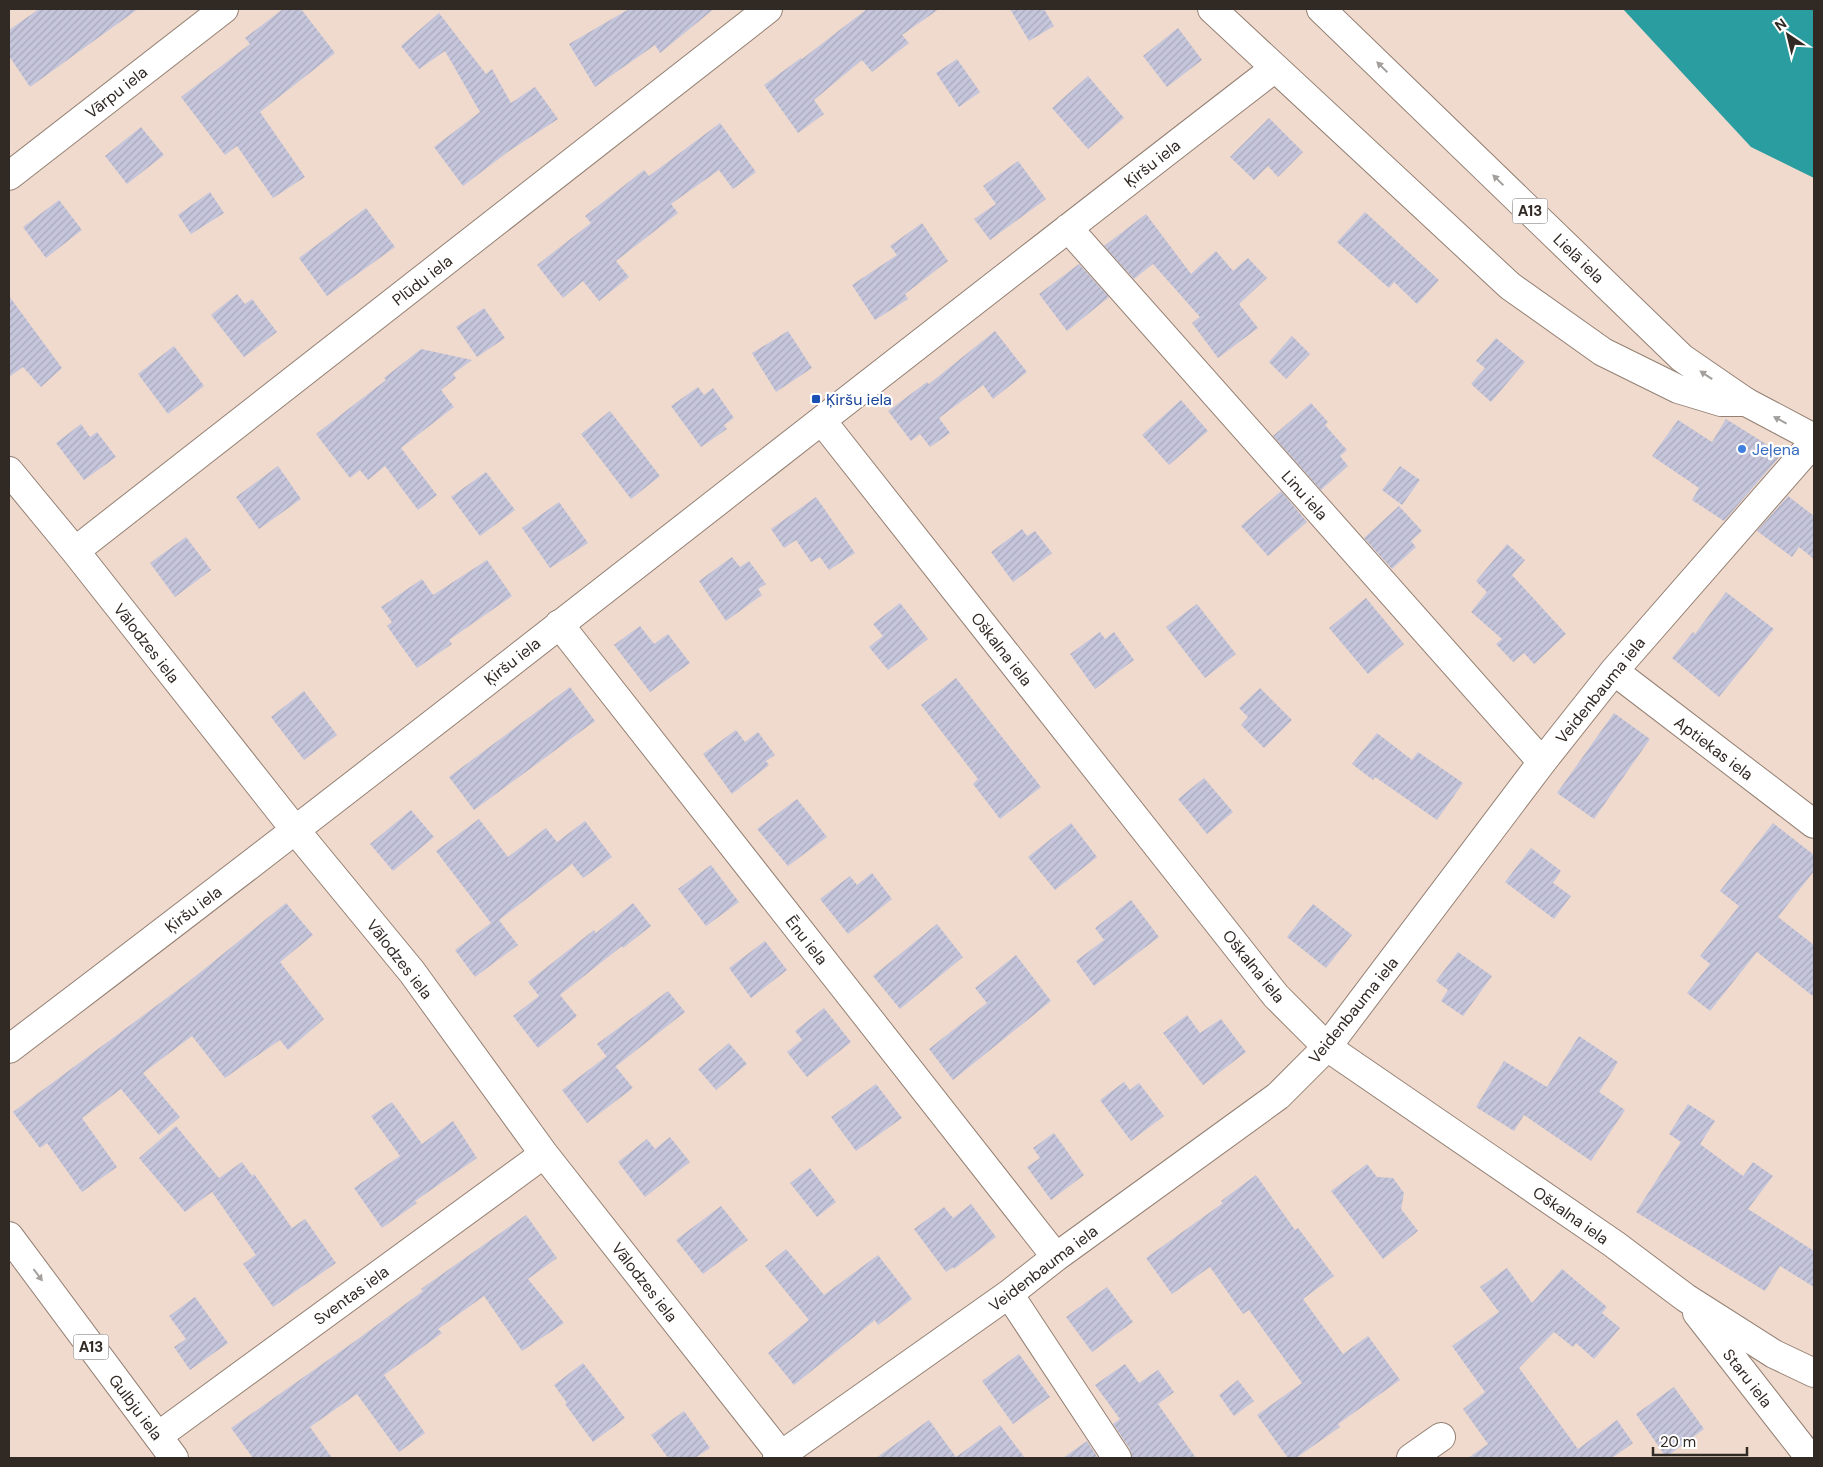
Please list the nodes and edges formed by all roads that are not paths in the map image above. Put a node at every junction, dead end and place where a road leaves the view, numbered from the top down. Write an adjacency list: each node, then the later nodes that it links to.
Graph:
1 (224, 9): 6 (street, Vārpu iela)
2 (768, 9): 13 (street, Plūdu iela)
3 (1212, 9): 5 (street)
4 (1321, 9): 8 (street, Lielā iela / A13, one-way to 4)
5 (1275, 68): 7 (street, Ķiršu iela); 8 (street)
6 (9, 176)
7 (1068, 228): 9 (street, Ķiršu iela); 16 (street, Linu iela)
8 (1746, 402): 10 (street, Lielā iela / A13, one-way to 8)
9 (822, 421): 14 (street, Ķiršu iela); 19 (street, Oškalna iela)
10 (1814, 438)
11 (1814, 442): 15 (street, Veidenbauma iela)
12 (9, 471): 13 (street, Vālodzes iela)
13 (75, 551): 18 (street, Vālodzes iela)
14 (559, 624): 18 (street, Ķiršu iela); 23 (street, Ēnu iela)
15 (1614, 671): 16 (street, Veidenbauma iela); 17 (street, Aptiekas iela)
16 (1542, 762): 19 (street, Veidenbauma iela)
17 (1814, 824)
18 (296, 831): 20 (street, Ķiršu iela); 21 (street, Vālodzes iela)
19 (1328, 1047): 23 (street, Veidenbauma iela); 25 (street, Oškalna iela)
20 (9, 1049)
21 (544, 1154): 27 (street, Sventas iela); 29 (street, Vālodzes iela)
22 (9, 1236): 27 (street, Gulbju iela / A13, one-way to 27)
23 (1056, 1257): 24 (street, Veidenbauma iela)
24 (1009, 1294): 29 (street, Veidenbauma iela); 31 (street)
25 (1686, 1298): 26 (street, Oškalna iela); 33 (street, Staru iela)
26 (1814, 1373)
27 (158, 1436): 30 (street, Gulbju iela / A13)
28 (1441, 1437): 32 (street)
29 (779, 1457)
30 (174, 1458)
31 (1117, 1458)
32 (1411, 1458)
33 (1810, 1458)

